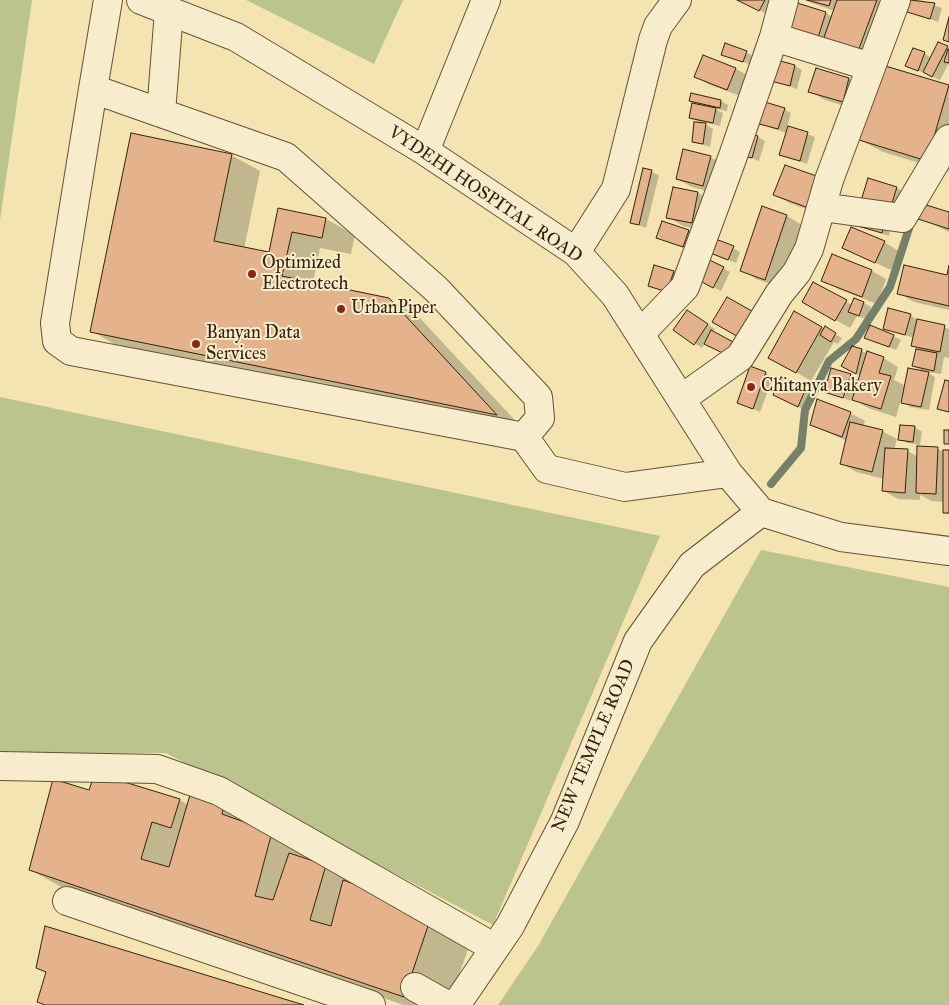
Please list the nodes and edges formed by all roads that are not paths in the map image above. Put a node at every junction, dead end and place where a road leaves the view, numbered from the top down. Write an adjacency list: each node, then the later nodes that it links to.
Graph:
1 (108, 0): 10 (street)
2 (141, 0): 7 (street, VYDEHI HOSPITAL ROAD)
3 (486, 0): 13 (street)
4 (678, 0): 15 (street)
5 (784, 0): 8 (street)
6 (896, 0): 9 (street)
7 (169, 11): 11 (street); 13 (street, VYDEHI HOSPITAL ROAD)
8 (774, 37): 9 (street); 16 (street)
9 (871, 67): 14 (street)
10 (93, 90): 11 (street); 18 (street)
11 (161, 113): 18 (street)
12 (949, 139): 14 (street)
13 (424, 151): 15 (street, VYDEHI HOSPITAL ROAD)
14 (822, 207): 17 (street)
15 (576, 252): 16 (street, VYDEHI HOSPITAL ROAD)
16 (640, 334): 17 (street, VYDEHI HOSPITAL ROAD)
17 (681, 399): 19 (street, VYDEHI HOSPITAL ROAD)
18 (524, 438): 19 (street)
19 (728, 473): 20 (street, VYDEHI HOSPITAL ROAD)
20 (761, 512): 21 (street); 24 (street, NEW TEMPLE ROAD)
21 (949, 551)
22 (0, 766): 24 (street)
23 (67, 901): 26 (street)
24 (495, 948): 28 (street, NEW TEMPLE ROAD)
25 (415, 987): 27 (street)
26 (371, 1005)
27 (447, 1005)
28 (456, 1005)

